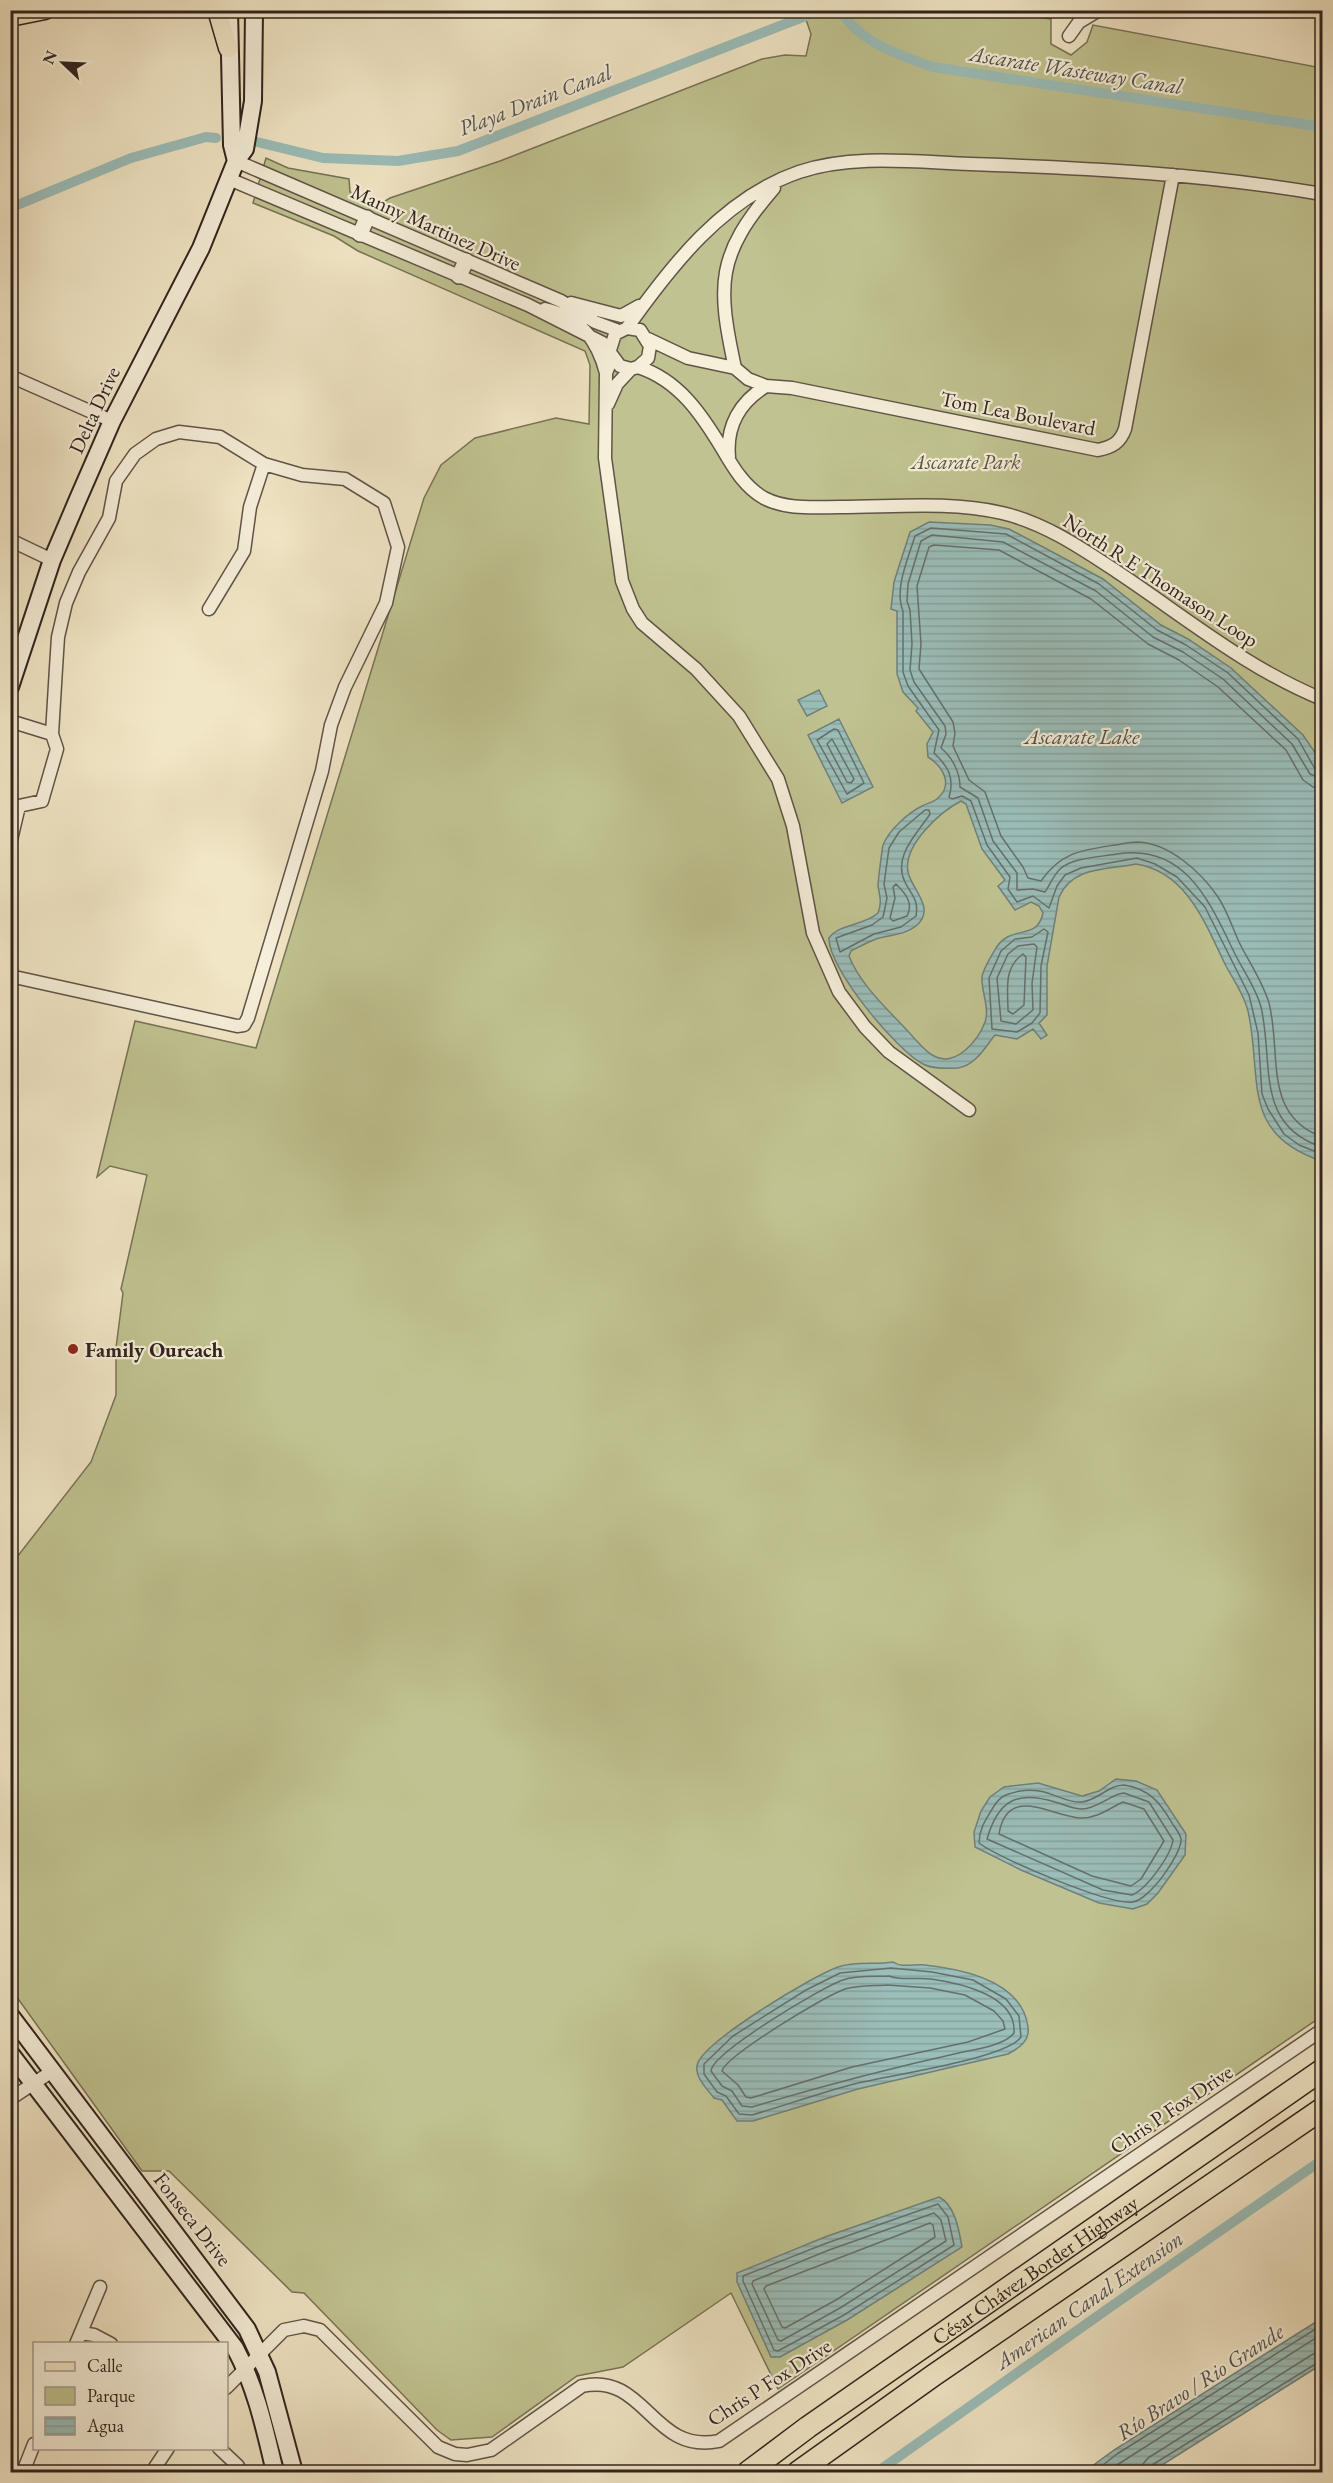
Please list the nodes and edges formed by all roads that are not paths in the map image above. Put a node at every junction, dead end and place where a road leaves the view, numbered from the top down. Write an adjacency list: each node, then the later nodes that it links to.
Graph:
1 (45, 10): 6 (main road)
2 (217, 10): 8 (main road)
3 (229, 10): 8 (main road, Delta Drive)
4 (254, 10): 10 (main road, Delta Drive)
5 (1099, 10): 7 (street)
6 (10, 17)
7 (1069, 36)
8 (228, 48): 9 (main road, Delta Drive)
9 (230, 85): 10 (main road); 11 (main road, Delta Drive)
10 (253, 86): 11 (main road, Delta Drive)
11 (236, 161): 13 (main road, Delta Drive); 16 (street, Manny Martinez Drive)
12 (1173, 175): 14 (street); 15 (street); 30 (street, Tom Lea Boulevard)
13 (229, 179): 17 (street, Manny Martinez Drive); 32 (main road, Delta Drive)
14 (778, 183): 20 (street); 27 (street)
15 (1323, 194)
16 (367, 218): 17 (street); 18 (street, Manny Martinez Drive)
17 (360, 234): 19 (street, Manny Martinez Drive)
18 (466, 261): 19 (street); 21 (street, Manny Martinez Drive)
19 (459, 276): 23 (street, Manny Martinez Drive)
20 (648, 296): 21 (street); 22 (street)
21 (561, 302): 22 (street, Manny Martinez Drive)
22 (623, 329): 24 (street); 25 (street)
23 (587, 334): 25 (street, Manny Martinez Drive); 28 (street)
24 (648, 339): 26 (street); 27 (street, Tom Lea Boulevard)
25 (611, 354): 26 (street); 28 (street)
26 (634, 368): 31 (street); 33 (street, North R E Thomason Loop)
27 (735, 368): 30 (street, Tom Lea Boulevard)
28 (606, 373): 31 (street)
29 (10, 376): 32 (street)
30 (766, 386): 33 (street)
31 (606, 408): 45 (street)
32 (112, 421): 36 (main road, Delta Drive)
33 (729, 459): 39 (street, North R E Thomason Loop)
34 (264, 464): 37 (street); 41 (street); 44 (street)
35 (10, 540): 36 (street)
36 (52, 560): 38 (main road, Delta Drive)
37 (209, 609)
38 (10, 687)
39 (1323, 699)
40 (10, 721): 41 (street)
41 (52, 734): 42 (street)
42 (15, 805): 43 (street)
43 (10, 844)
44 (10, 976)
45 (969, 1110)
46 (10, 2015): 50 (main road, Fonseca Drive)
47 (1323, 2030): 57 (street, Chris P Fox Drive)
48 (10, 2053): 51 (main road)
49 (1323, 2070): 60 (highway, César Chávez Border Highway)
50 (51, 2072): 51 (street); 57 (main road, Fonseca Drive)
51 (33, 2084): 52 (street); 58 (main road)
52 (10, 2099)
53 (1323, 2109): 62 (highway, César Chávez Border Highway)
54 (100, 2287): 55 (street)
55 (78, 2338): 56 (street)
56 (109, 2342)
57 (260, 2355): 58 (street, Chris P Fox Drive); 66 (main road, Fonseca Drive)
58 (246, 2368): 59 (street, Chris P Fox Drive); 69 (main road)
59 (228, 2386)
60 (808, 2427): 70 (highway); 71 (highway, César Chávez Border Highway)
61 (33, 2447): 67 (street)
62 (829, 2449): 72 (highway, César Chávez Border Highway); 73 (highway)
63 (167, 2450): 68 (street)
64 (221, 2450): 65 (street)
65 (238, 2466)
66 (290, 2471)
67 (23, 2472)
68 (152, 2472)
69 (275, 2472)
70 (734, 2472)
71 (748, 2472)
72 (798, 2472)
73 (804, 2472)

